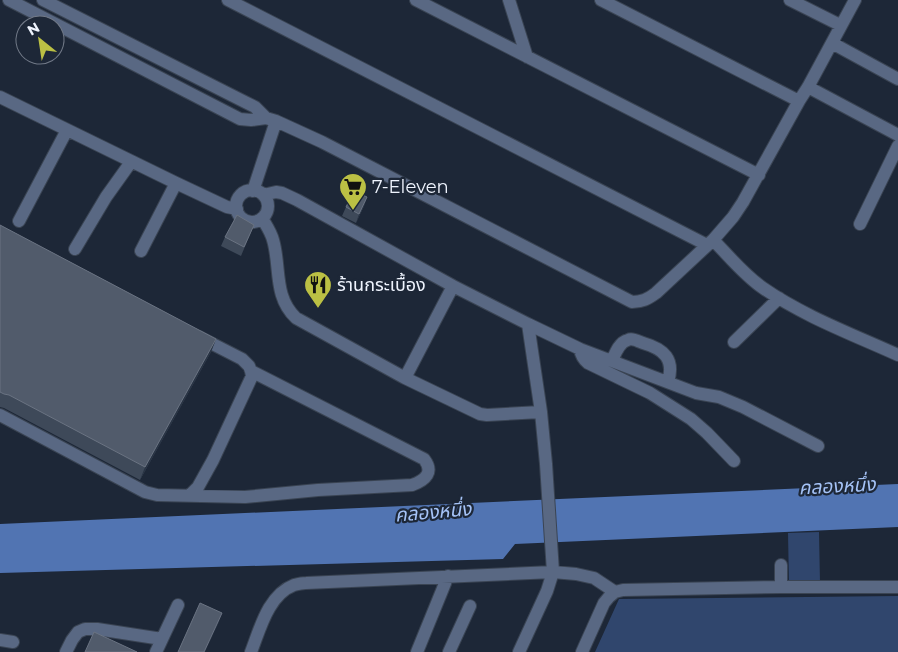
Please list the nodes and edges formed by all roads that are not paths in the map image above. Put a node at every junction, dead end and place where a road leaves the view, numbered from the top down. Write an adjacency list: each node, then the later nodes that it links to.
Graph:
1 (9, 0): 9 (street)
2 (42, 0): 9 (street); 17 (street)
3 (228, 0): 29 (street)
4 (416, 0): 12 (street)
5 (509, 0): 12 (street)
6 (601, 0): 16 (street)
7 (790, 0): 10 (street)
8 (855, 0): 10 (street)
9 (34, 13): 17 (street)
10 (840, 25): 11 (street)
11 (832, 43): 13 (street); 14 (street)
12 (527, 57): 22 (street)
13 (898, 80)
14 (808, 88): 16 (street); 19 (street)
15 (0, 97): 18 (street)
16 (799, 101): 22 (street)
17 (271, 120): 24 (street); 29 (street)
18 (67, 130): 21 (street); 27 (street)
19 (898, 136)
20 (898, 146): 28 (street)
21 (131, 162): 23 (street); 30 (street)
22 (759, 175): 29 (street)
23 (176, 183): 25 (street); 31 (street)
24 (258, 193): 25 (street); 26 (street); 32 (street)
25 (236, 208): 26 (street)
26 (262, 218): 41 (street)
27 (19, 221)
28 (860, 224)
29 (710, 243): 33 (street)
30 (75, 249)
31 (141, 251)
32 (453, 286): 34 (street); 41 (street)
33 (779, 298): 36 (street); 38 (street)
34 (528, 324): 37 (street); 43 (street)
35 (192, 333): 40 (street)
36 (734, 342)
37 (580, 349): 39 (street); 46 (street)
38 (898, 355)
39 (612, 361): 42 (street); 42 (street)
40 (251, 371): 47 (street); 47 (street)
41 (405, 378): 43 (street)
42 (668, 382): 45 (street)
43 (541, 412): 49 (street)
44 (0, 415): 47 (street)
45 (818, 446)
46 (734, 461)
47 (189, 496)
48 (781, 565): 51 (street)
49 (553, 566): 50 (street); 53 (street); 64 (street)
50 (448, 576): 61 (street); 62 (street)
51 (781, 587): 52 (street); 53 (street)
52 (898, 587)
53 (616, 592): 65 (street)
54 (178, 605): 56 (street)
55 (470, 606): 63 (street)
56 (162, 639): 59 (street); 60 (street)
57 (0, 640): 58 (street)
58 (13, 642)
59 (66, 652)
60 (156, 652)
61 (250, 652)
62 (417, 652)
63 (449, 652)
64 (519, 652)
65 (582, 652)

